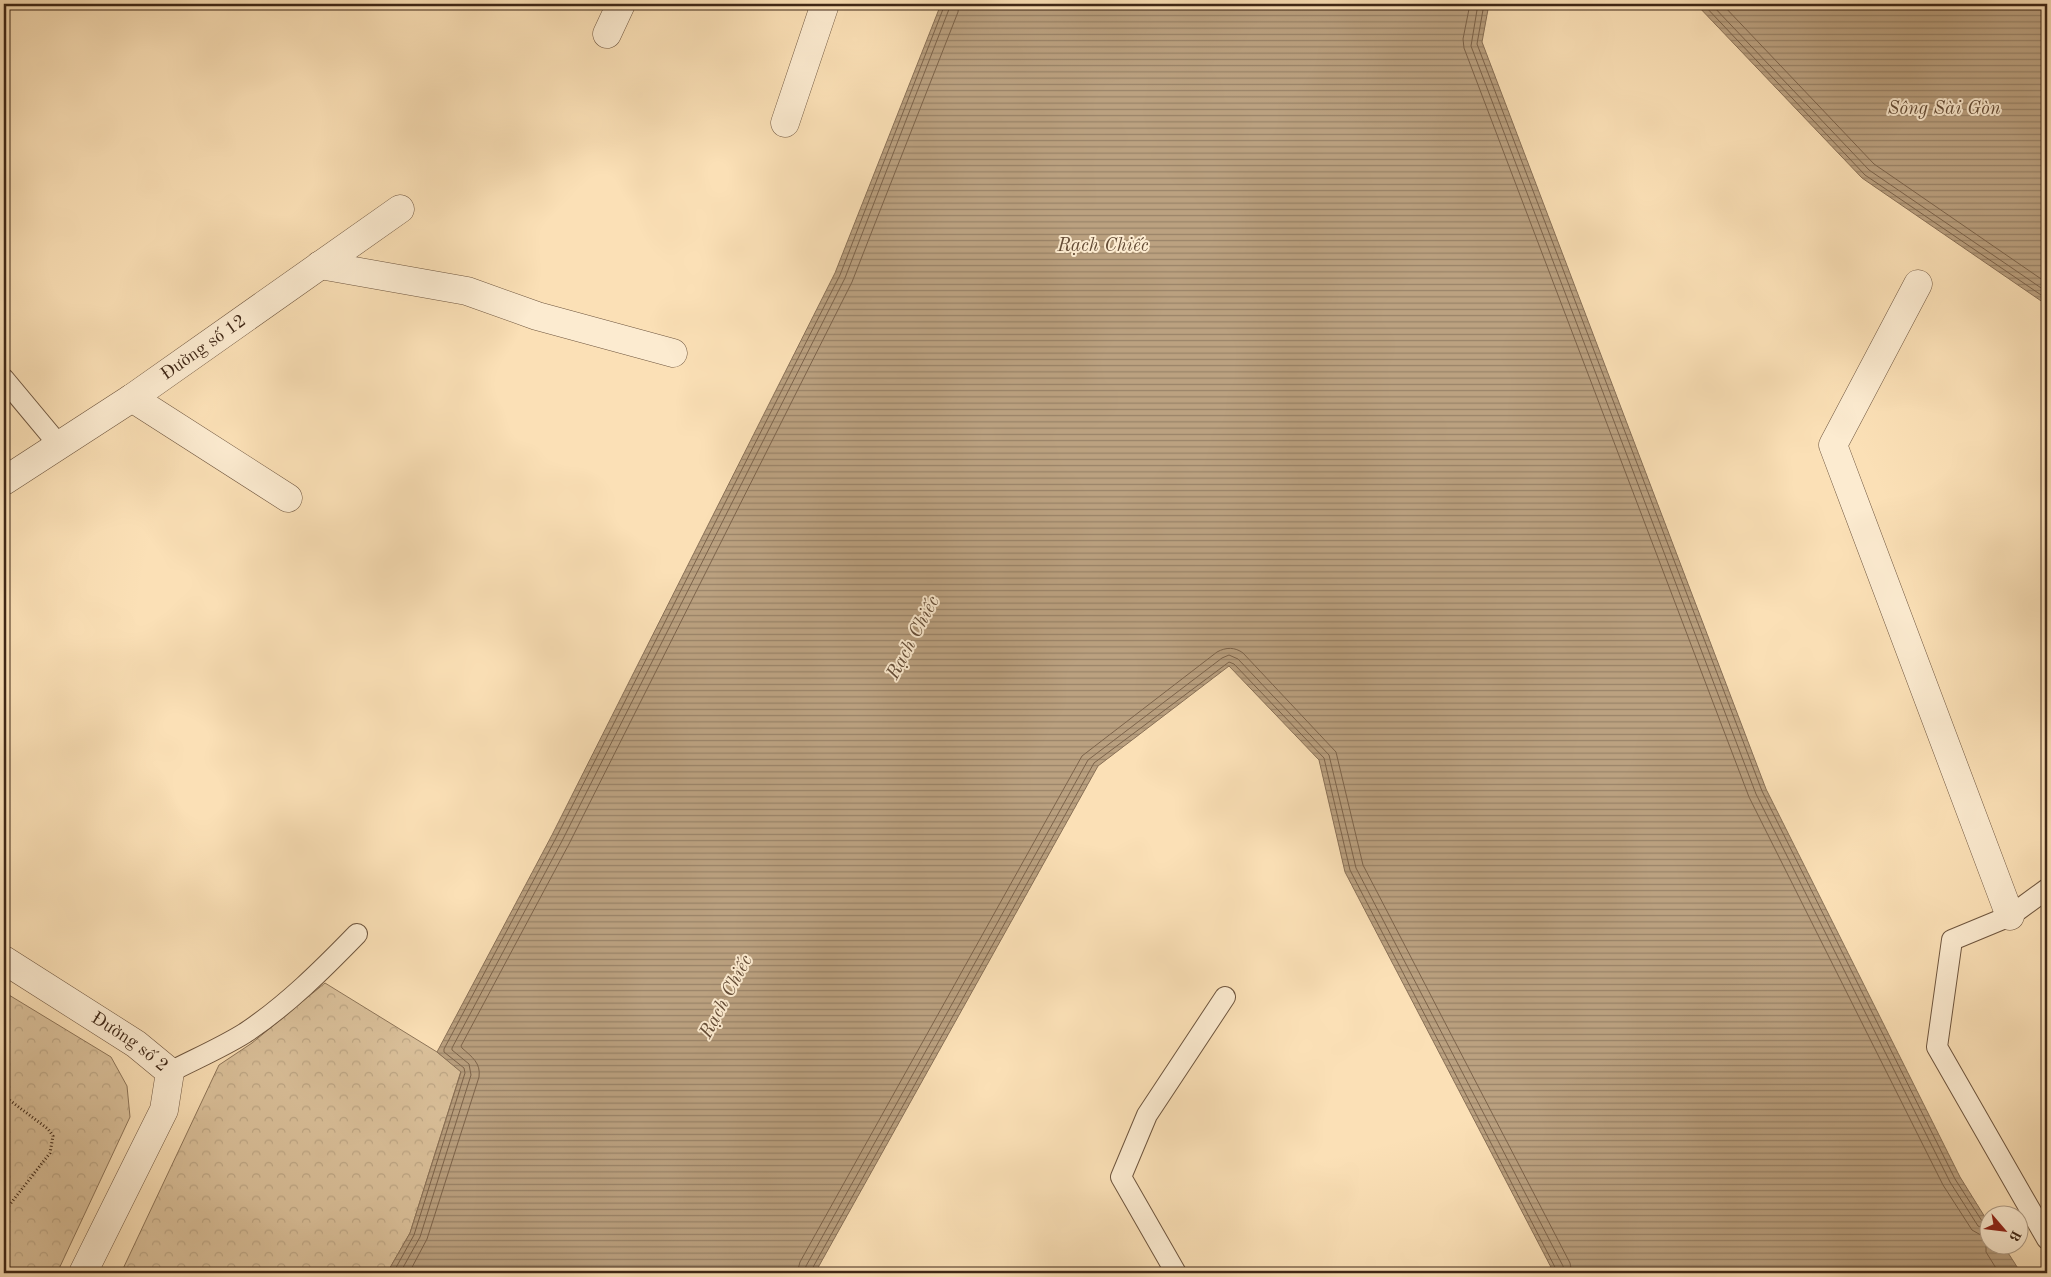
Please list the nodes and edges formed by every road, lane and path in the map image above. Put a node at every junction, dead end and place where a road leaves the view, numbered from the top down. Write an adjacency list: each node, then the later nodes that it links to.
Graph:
1 (621, 4): 3 (street)
2 (825, 4): 4 (street)
3 (607, 34)
4 (785, 123)
5 (400, 209): 6 (street, Đường số 12)
6 (320, 266): 8 (street); 10 (street, Đường số 12)
7 (1918, 284): 15 (street)
8 (674, 353)
9 (4, 379): 11 (lane)
10 (132, 398): 11 (street, Đường số 12); 13 (street)
11 (59, 445): 12 (street, Đường số 12)
12 (4, 480)
13 (288, 498)
14 (2047, 889): 15 (lane)
15 (2010, 916): 22 (lane)
16 (357, 934): 19 (lane)
17 (4, 960): 19 (street, Đường số 2)
18 (1225, 997): 24 (lane)
19 (170, 1072): 23 (street, Đường số 2)
20 (4, 1096): 21 (path)
21 (4, 1212)
22 (2047, 1239)
23 (84, 1273)
24 (1176, 1273)

